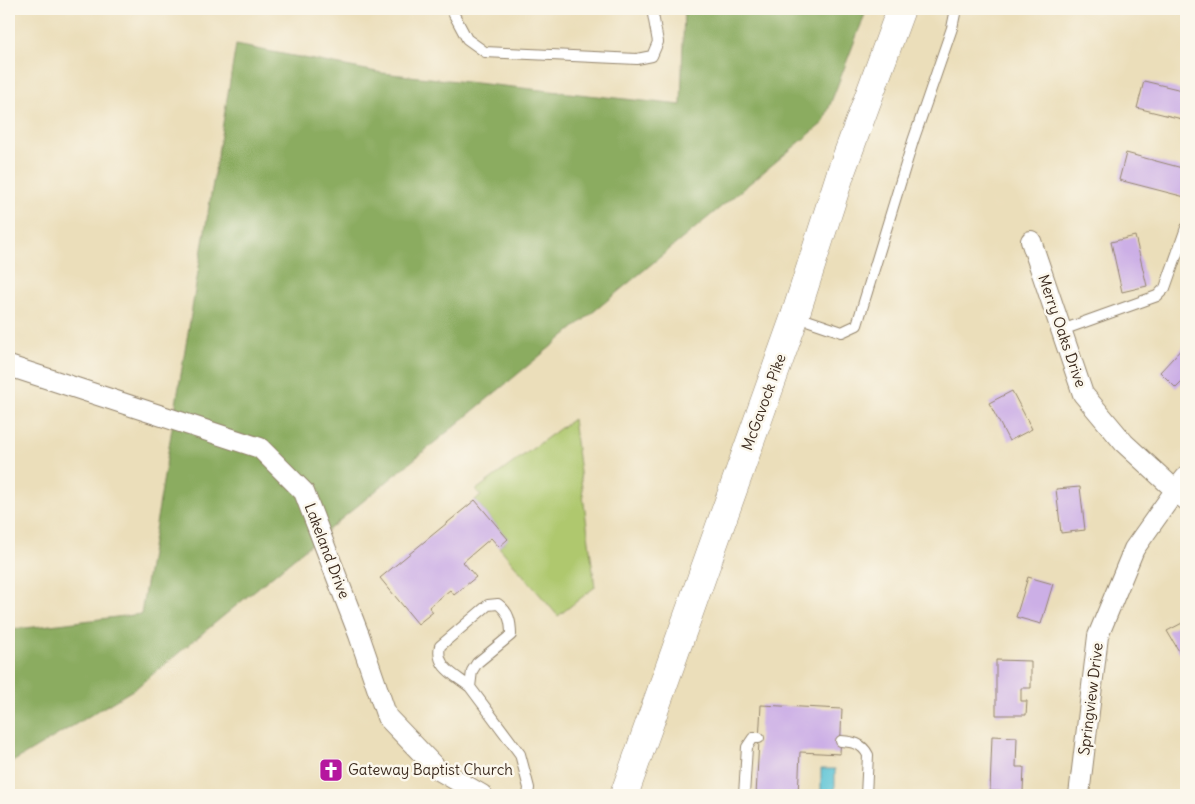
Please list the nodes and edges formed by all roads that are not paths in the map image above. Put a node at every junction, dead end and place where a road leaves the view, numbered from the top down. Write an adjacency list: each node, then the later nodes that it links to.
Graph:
1 (451, 9): 2 (lane)
2 (652, 9)
3 (902, 9): 7 (main road, McGavock Pike)
4 (956, 9): 7 (lane)
5 (1186, 228): 8 (lane)
6 (1031, 241): 8 (street, Merry Oaks Drive)
7 (794, 316): 16 (main road, McGavock Pike)
8 (1062, 330): 10 (street, Merry Oaks Drive)
9 (9, 366): 14 (street, Lakeland Drive)
10 (1182, 489): 19 (street, Springview Drive)
11 (470, 687): 11 (lane); 15 (lane)
12 (759, 738): 17 (lane)
13 (841, 741): 18 (lane)
14 (482, 795)
15 (528, 795)
16 (624, 795)
17 (744, 795)
18 (866, 795)
19 (1079, 795)

